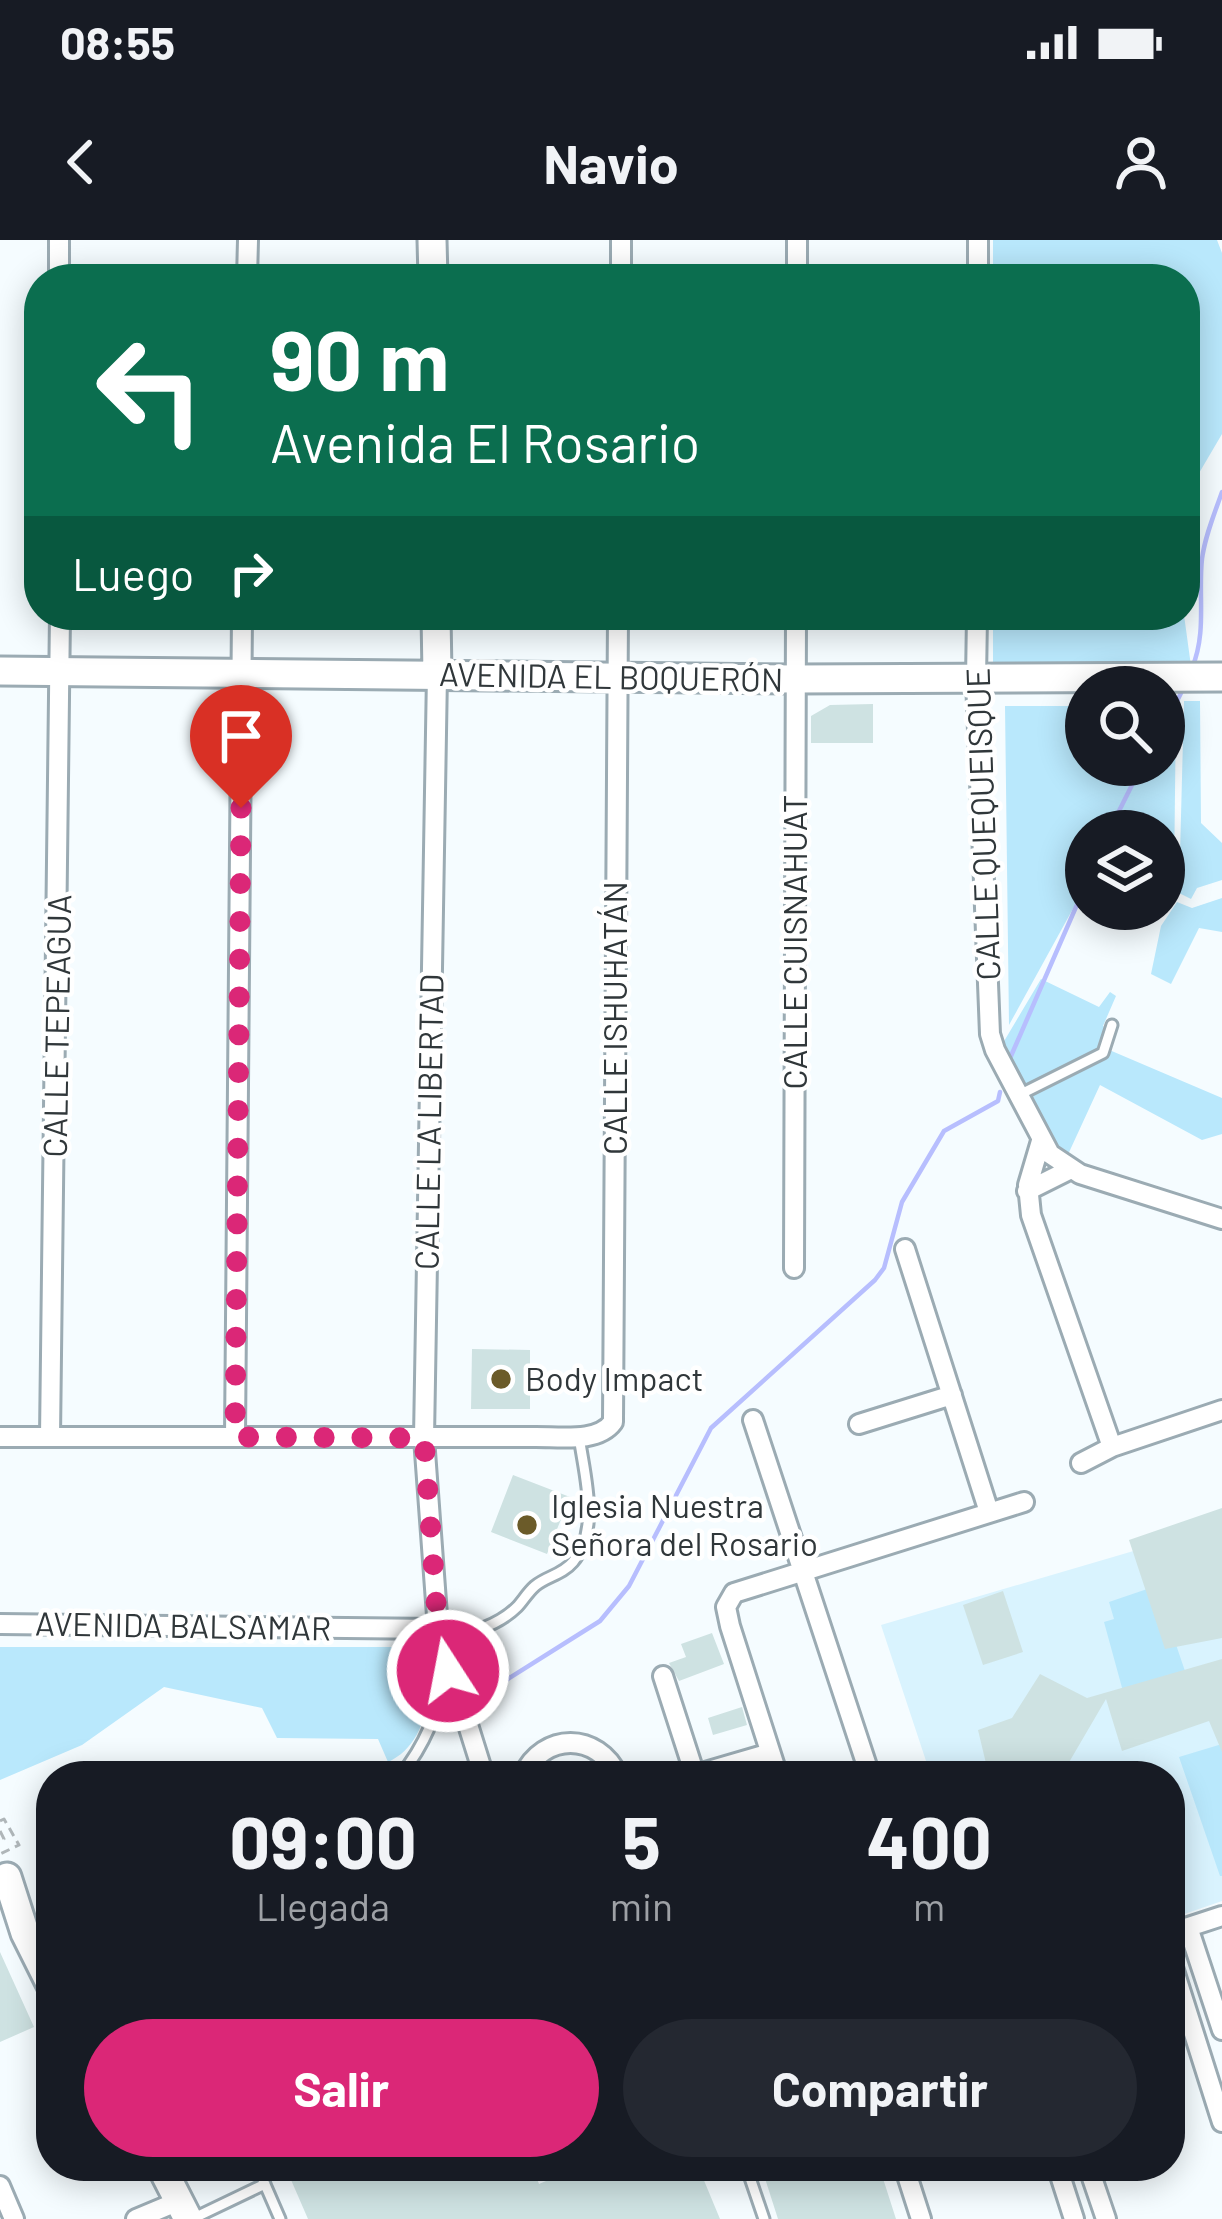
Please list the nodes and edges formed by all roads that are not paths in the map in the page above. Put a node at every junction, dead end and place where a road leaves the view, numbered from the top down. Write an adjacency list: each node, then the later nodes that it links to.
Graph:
1 (61, 630): 8 (street, CALLE TEPEAGUA)
2 (242, 630): 9 (street)
3 (436, 630): 10 (street, CALLE LA LIBERTAD)
4 (618, 630): 11 (street, CALLE ISHUHATÁN)
5 (796, 630): 13 (street, CALLE CUISNAHUAT)
6 (977, 630): 14 (street, CALLE QUEQUEISQUE)
7 (0, 671): 8 (street, AVENIDA EL BOQUERÓN)
8 (62, 672): 9 (street, AVENIDA EL BOQUERÓN); 29 (street, CALLE TEPEAGUA)
9 (242, 672): 10 (street, AVENIDA EL BOQUERÓN); 30 (street)
10 (437, 674): 11 (street, AVENIDA EL BOQUERÓN); 31 (street, CALLE LA LIBERTAD)
11 (616, 676): 13 (street, AVENIDA EL BOQUERÓN); 27 (street, CALLE ISHUHATÁN)
12 (1201, 677): 14 (street, AVENIDA EL BOQUERÓN)
13 (796, 680): 14 (street, AVENIDA EL BOQUERÓN); 22 (street, CALLE CUISNAHUAT)
14 (976, 680): 16 (street, CALLE QUEQUEISQUE)
15 (1112, 1025): 16 (lane)
16 (1019, 1095): 17 (street)
17 (1041, 1141): 18 (street); 19 (street)
18 (1071, 1169): 19 (street); 20 (street)
19 (1028, 1191): 32 (street)
20 (1222, 1219)
21 (905, 1249): 23 (street)
22 (794, 1268)
23 (952, 1395): 26 (street); 35 (street)
24 (1222, 1410): 32 (street)
25 (753, 1420): 36 (street)
26 (859, 1424)
27 (578, 1436): 31 (street); 38 (lane)
28 (0, 1437): 29 (street)
29 (50, 1437): 30 (street)
30 (235, 1437): 31 (street)
31 (424, 1438): 38 (street, CALLE LA LIBERTAD)
32 (1112, 1448): 33 (street)
33 (1081, 1463)
34 (1024, 1502): 35 (street)
35 (989, 1512): 36 (street)
36 (802, 1573): 41 (street); 49 (street)
37 (0, 1624): 38 (street, AVENIDA BALSAMAR)
38 (439, 1634): 39 (street, CALLE LA LIBERTAD)
39 (448, 1671): 42 (lane); 43 (street, CALLE LA LIBERTAD)
40 (663, 1676): 46 (street)
41 (770, 1753): 47 (street); 48 (street)
42 (412, 1761)
43 (479, 1761)
44 (534, 1761): 45 (street)
45 (608, 1761)
46 (690, 1761)
47 (741, 1761)
48 (773, 1761)
49 (865, 1761)
50 (5, 1864): 51 (street); 55 (street)
51 (36, 1915)
52 (1222, 1916): 53 (street)
53 (1185, 1928)
54 (1185, 1944): 57 (street)
55 (36, 1954)
56 (1185, 2005): 58 (street)
57 (1222, 2030)
58 (1222, 2122)
59 (150, 2181): 68 (street)
60 (164, 2181): 68 (street)
61 (264, 2181): 66 (lane)
62 (751, 2181): 71 (lane)
63 (909, 2181): 72 (street)
64 (1062, 2181): 73 (street)
65 (1093, 2181): 74 (street)
66 (265, 2184): 68 (lane); 70 (lane)
67 (0, 2186): 69 (street)
68 (171, 2214)
69 (14, 2219)
70 (280, 2219)
71 (764, 2219)
72 (921, 2219)
73 (1074, 2219)
74 (1106, 2219)

